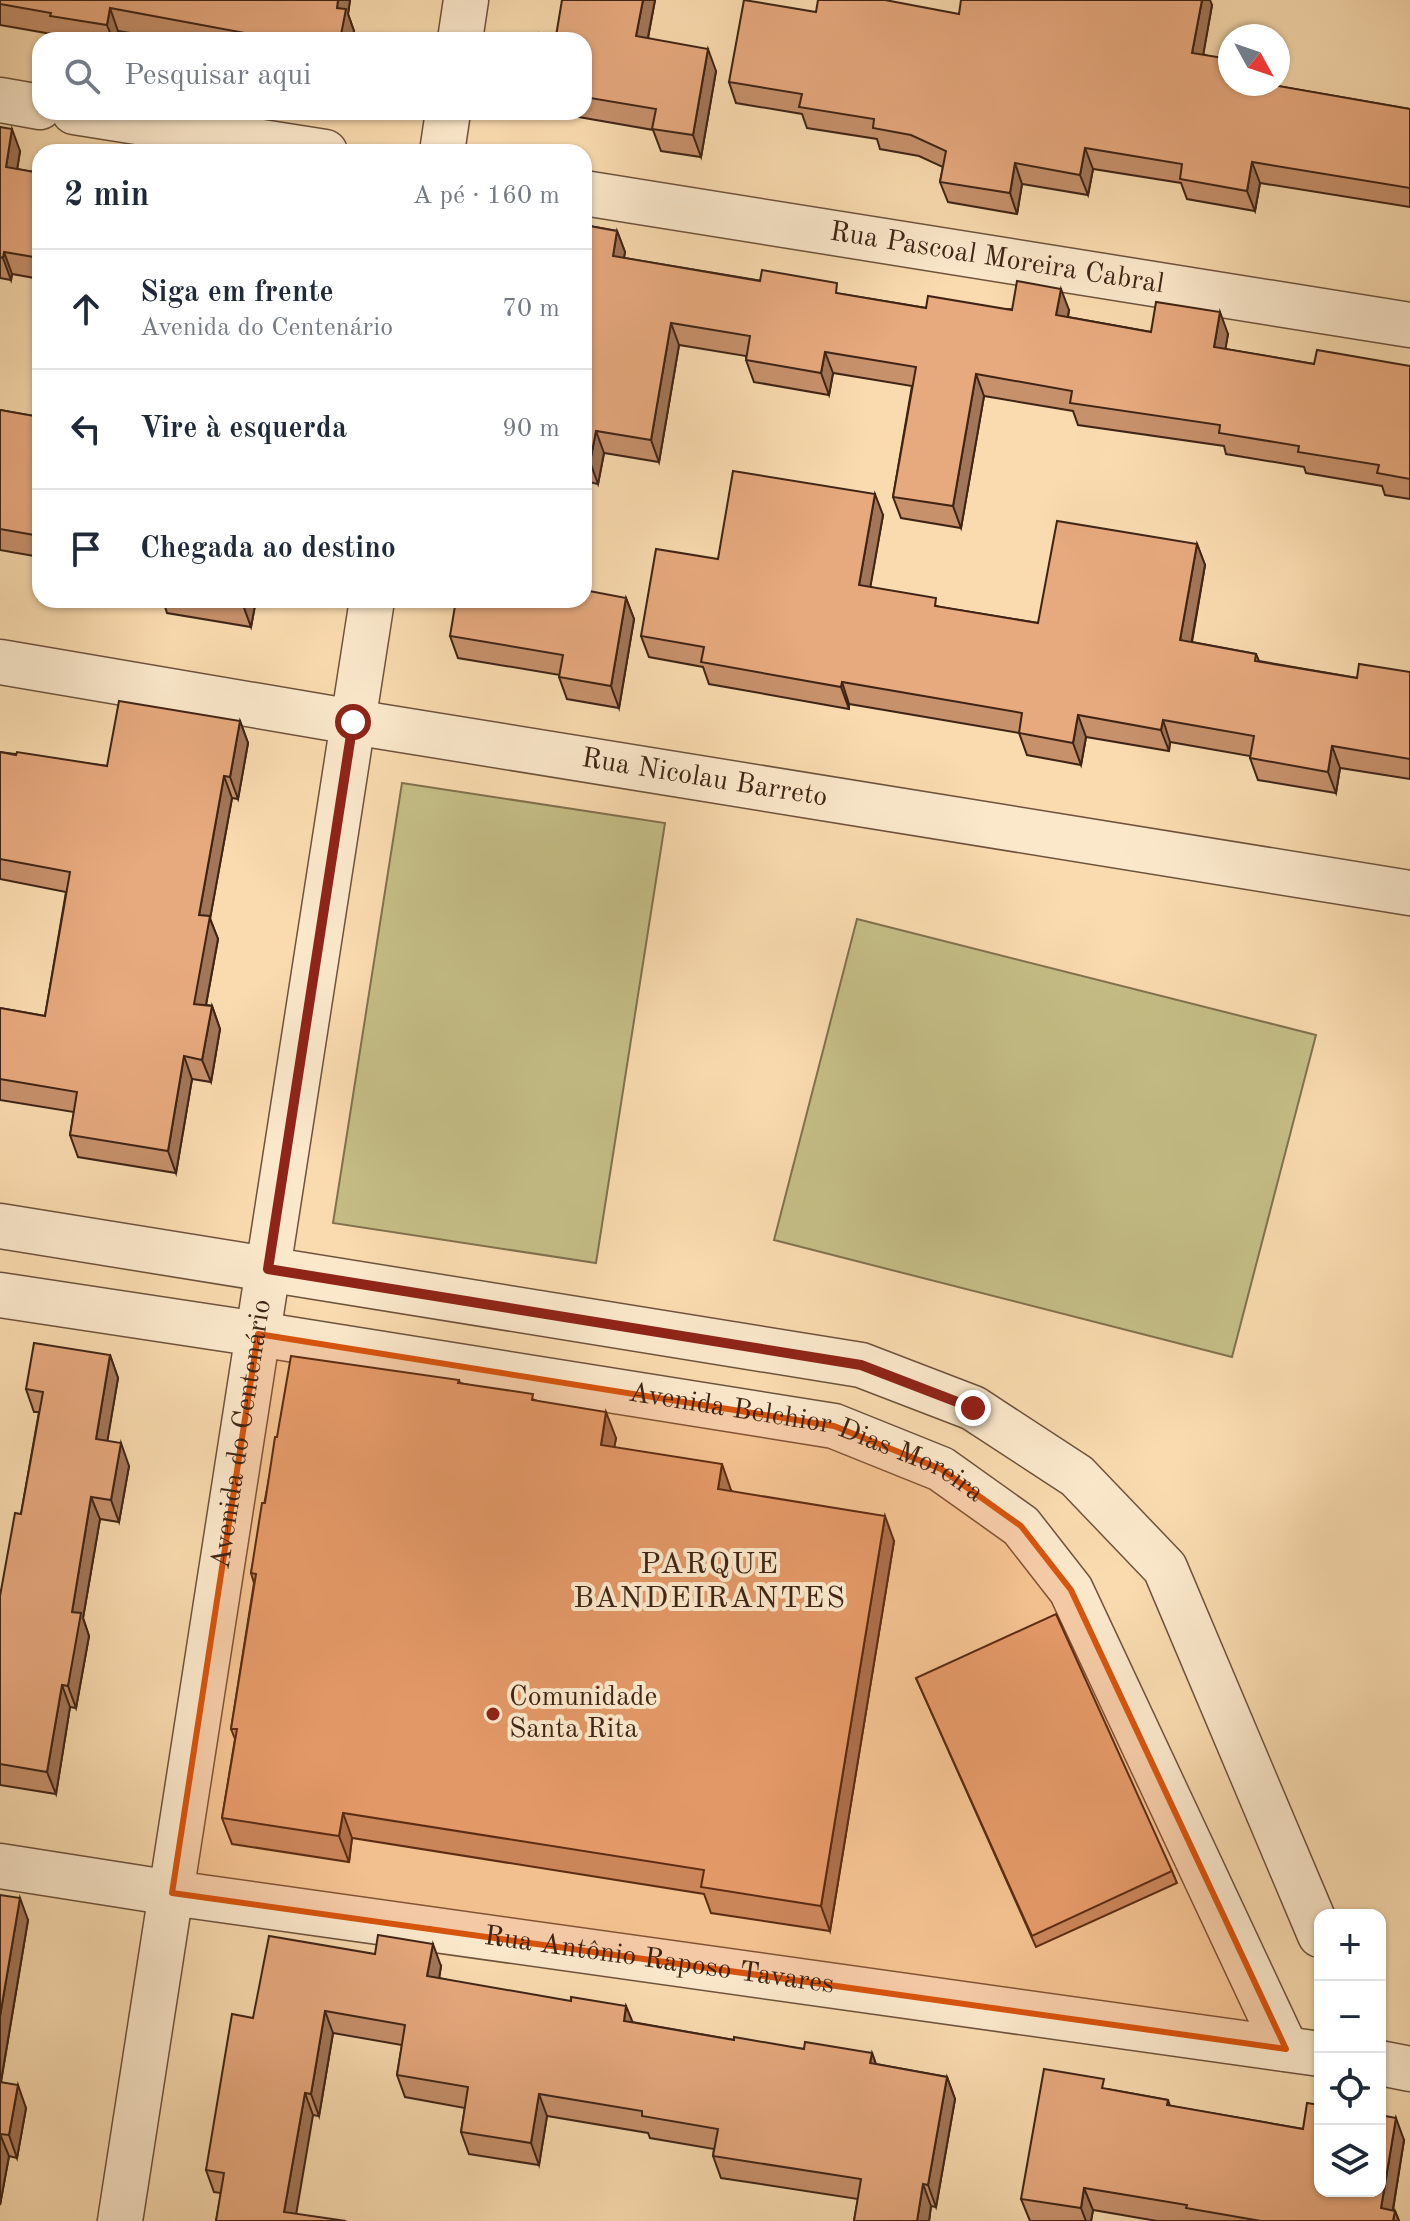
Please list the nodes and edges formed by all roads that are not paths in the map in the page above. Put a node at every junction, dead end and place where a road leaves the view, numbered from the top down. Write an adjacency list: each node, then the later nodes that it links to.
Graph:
1 (466, 0): 2 (street)
2 (461, 32)
3 (0, 100): 4 (street)
4 (32, 106)
5 (124, 120): 7 (street)
6 (447, 120): 8 (street)
7 (275, 144)
8 (443, 144)
9 (592, 194): 10 (street, Rua Pascoal Moreira Cabral)
10 (1410, 325)
11 (371, 608): 13 (street, Avenida do Centenário)
12 (0, 662): 13 (street, Rua Nicolau Barreto)
13 (353, 722): 14 (street, Rua Nicolau Barreto); 16 (street, Avenida do Centenário)
14 (1410, 893)
15 (0, 1226): 16 (street)
16 (268, 1269): 18 (street, Avenida do Centenário); 21 (street)
17 (0, 1295): 18 (street, Avenida Belchior Dias Moreira)
18 (258, 1334): 20 (street, Avenida do Centenário); 22 (street, Avenida Belchior Dias Moreira)
19 (0, 1866): 20 (street, Rua Antônio Raposo Tavares)
20 (172, 1893): 22 (street, Rua Antônio Raposo Tavares); 25 (street, Avenida do Centenário)
21 (1314, 1921)
22 (1303, 2052)
23 (1386, 2064): 24 (street)
24 (1410, 2069)
25 (120, 2221)

